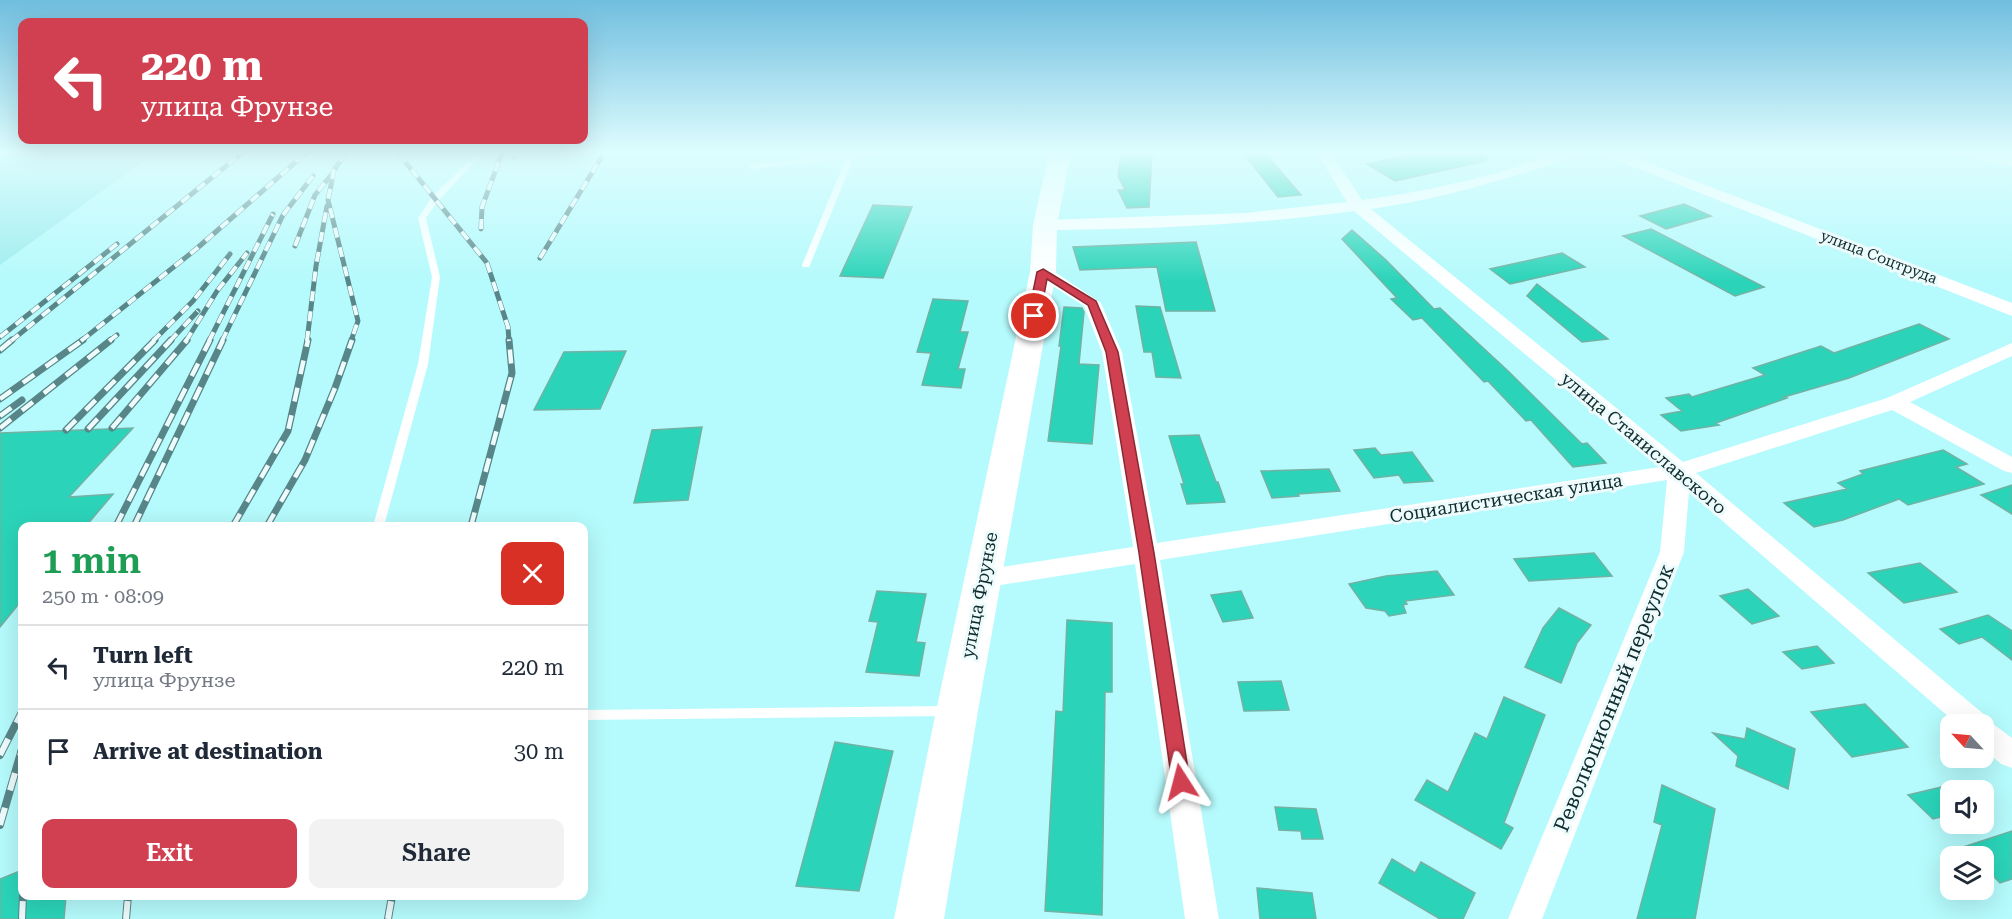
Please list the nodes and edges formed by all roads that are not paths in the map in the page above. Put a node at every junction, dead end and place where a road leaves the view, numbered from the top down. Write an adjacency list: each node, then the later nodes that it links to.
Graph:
1 (438, 196): 16 (lane)
2 (834, 196): 9 (lane)
3 (1052, 196): 8 (main road, улица Фрунзе)
4 (1352, 196): 7 (street, улица Станиславского)
5 (1411, 196): 7 (street)
6 (1721, 196): 11 (street, улица Соцтруда)
7 (1358, 205): 8 (street); 15 (street, улица Станиславского)
8 (1046, 225): 10 (main road, улица Фрунзе)
9 (806, 265)
10 (1043, 272): 17 (street); 18 (main road, улица Фрунзе)
11 (2012, 310)
12 (2012, 349): 13 (street, Социалистическая улица)
13 (1894, 402): 14 (street); 15 (street, Социалистическая улица)
14 (2012, 466)
15 (1679, 471): 17 (street, Социалистическая улица); 20 (street, улица Станиславского); 26 (street, Революционный переулок)
16 (379, 522)
17 (1146, 553): 18 (street, Социалистическая улица); 25 (street)
18 (982, 579): 19 (main road, улица Фрунзе)
19 (957, 711): 21 (lane); 24 (main road, улица Фрунзе)
20 (1964, 714)
21 (588, 715)
22 (1994, 739): 23 (street)
23 (2012, 755)
24 (919, 919)
25 (1202, 919)
26 (1525, 919)

